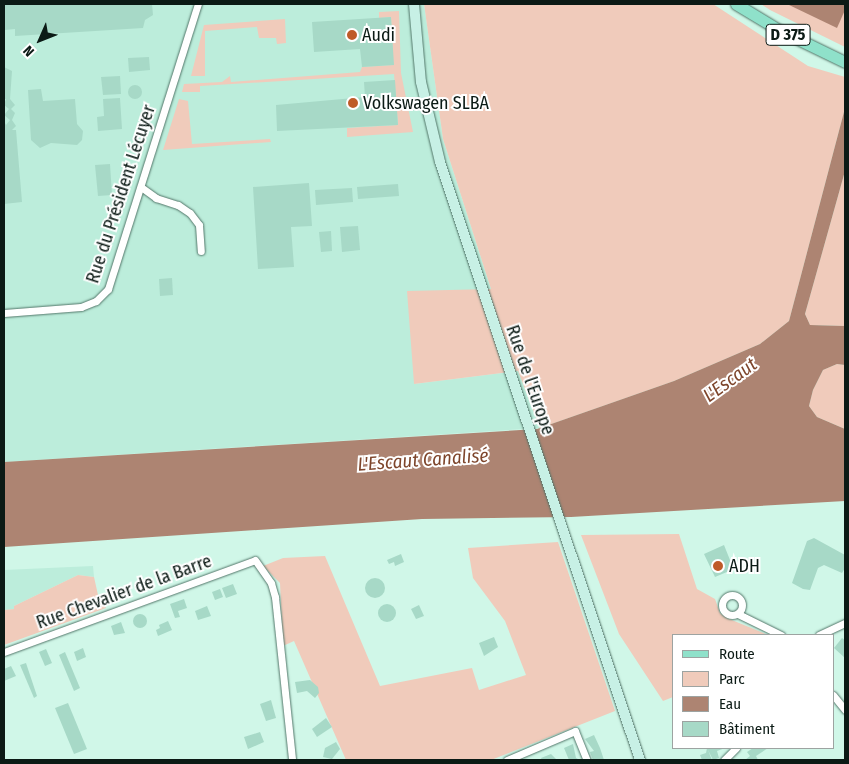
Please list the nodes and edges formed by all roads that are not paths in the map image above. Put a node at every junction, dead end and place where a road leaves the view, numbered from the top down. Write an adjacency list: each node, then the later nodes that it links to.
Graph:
1 (198, 4): 5 (street, Rue du Président Lécuyer)
2 (414, 4): 19 (street, Rue de l'Europe)
3 (736, 4): 4 (main road, D 375)
4 (844, 61)
5 (142, 188): 6 (street); 7 (street, Rue du Président Lécuyer)
6 (201, 251)
7 (4, 313)
8 (738, 614): 10 (street)
9 (845, 623): 11 (street)
10 (780, 634)
11 (821, 634)
12 (4, 652): 16 (street, Rue Chevalier de la Barre)
13 (834, 696): 14 (street)
14 (845, 710)
15 (735, 749): 20 (street)
16 (292, 760)
17 (507, 760): 18 (street)
18 (587, 760)
19 (640, 760)
20 (724, 760)

